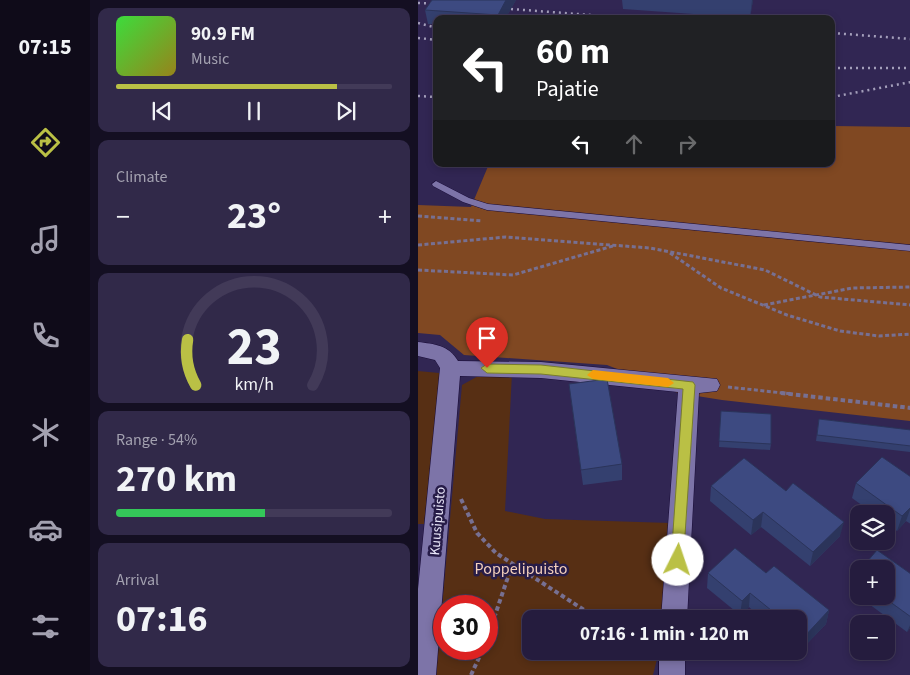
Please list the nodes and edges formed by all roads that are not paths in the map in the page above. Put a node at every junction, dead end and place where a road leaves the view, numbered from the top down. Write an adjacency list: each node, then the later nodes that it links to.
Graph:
1 (436, 184): 2 (lane)
2 (910, 248)
3 (418, 349): 4 (street)
4 (450, 368): 5 (street); 7 (street, Kuusipuisto)
5 (675, 610)
6 (672, 660): 8 (street)
7 (423, 675)
8 (672, 675)

